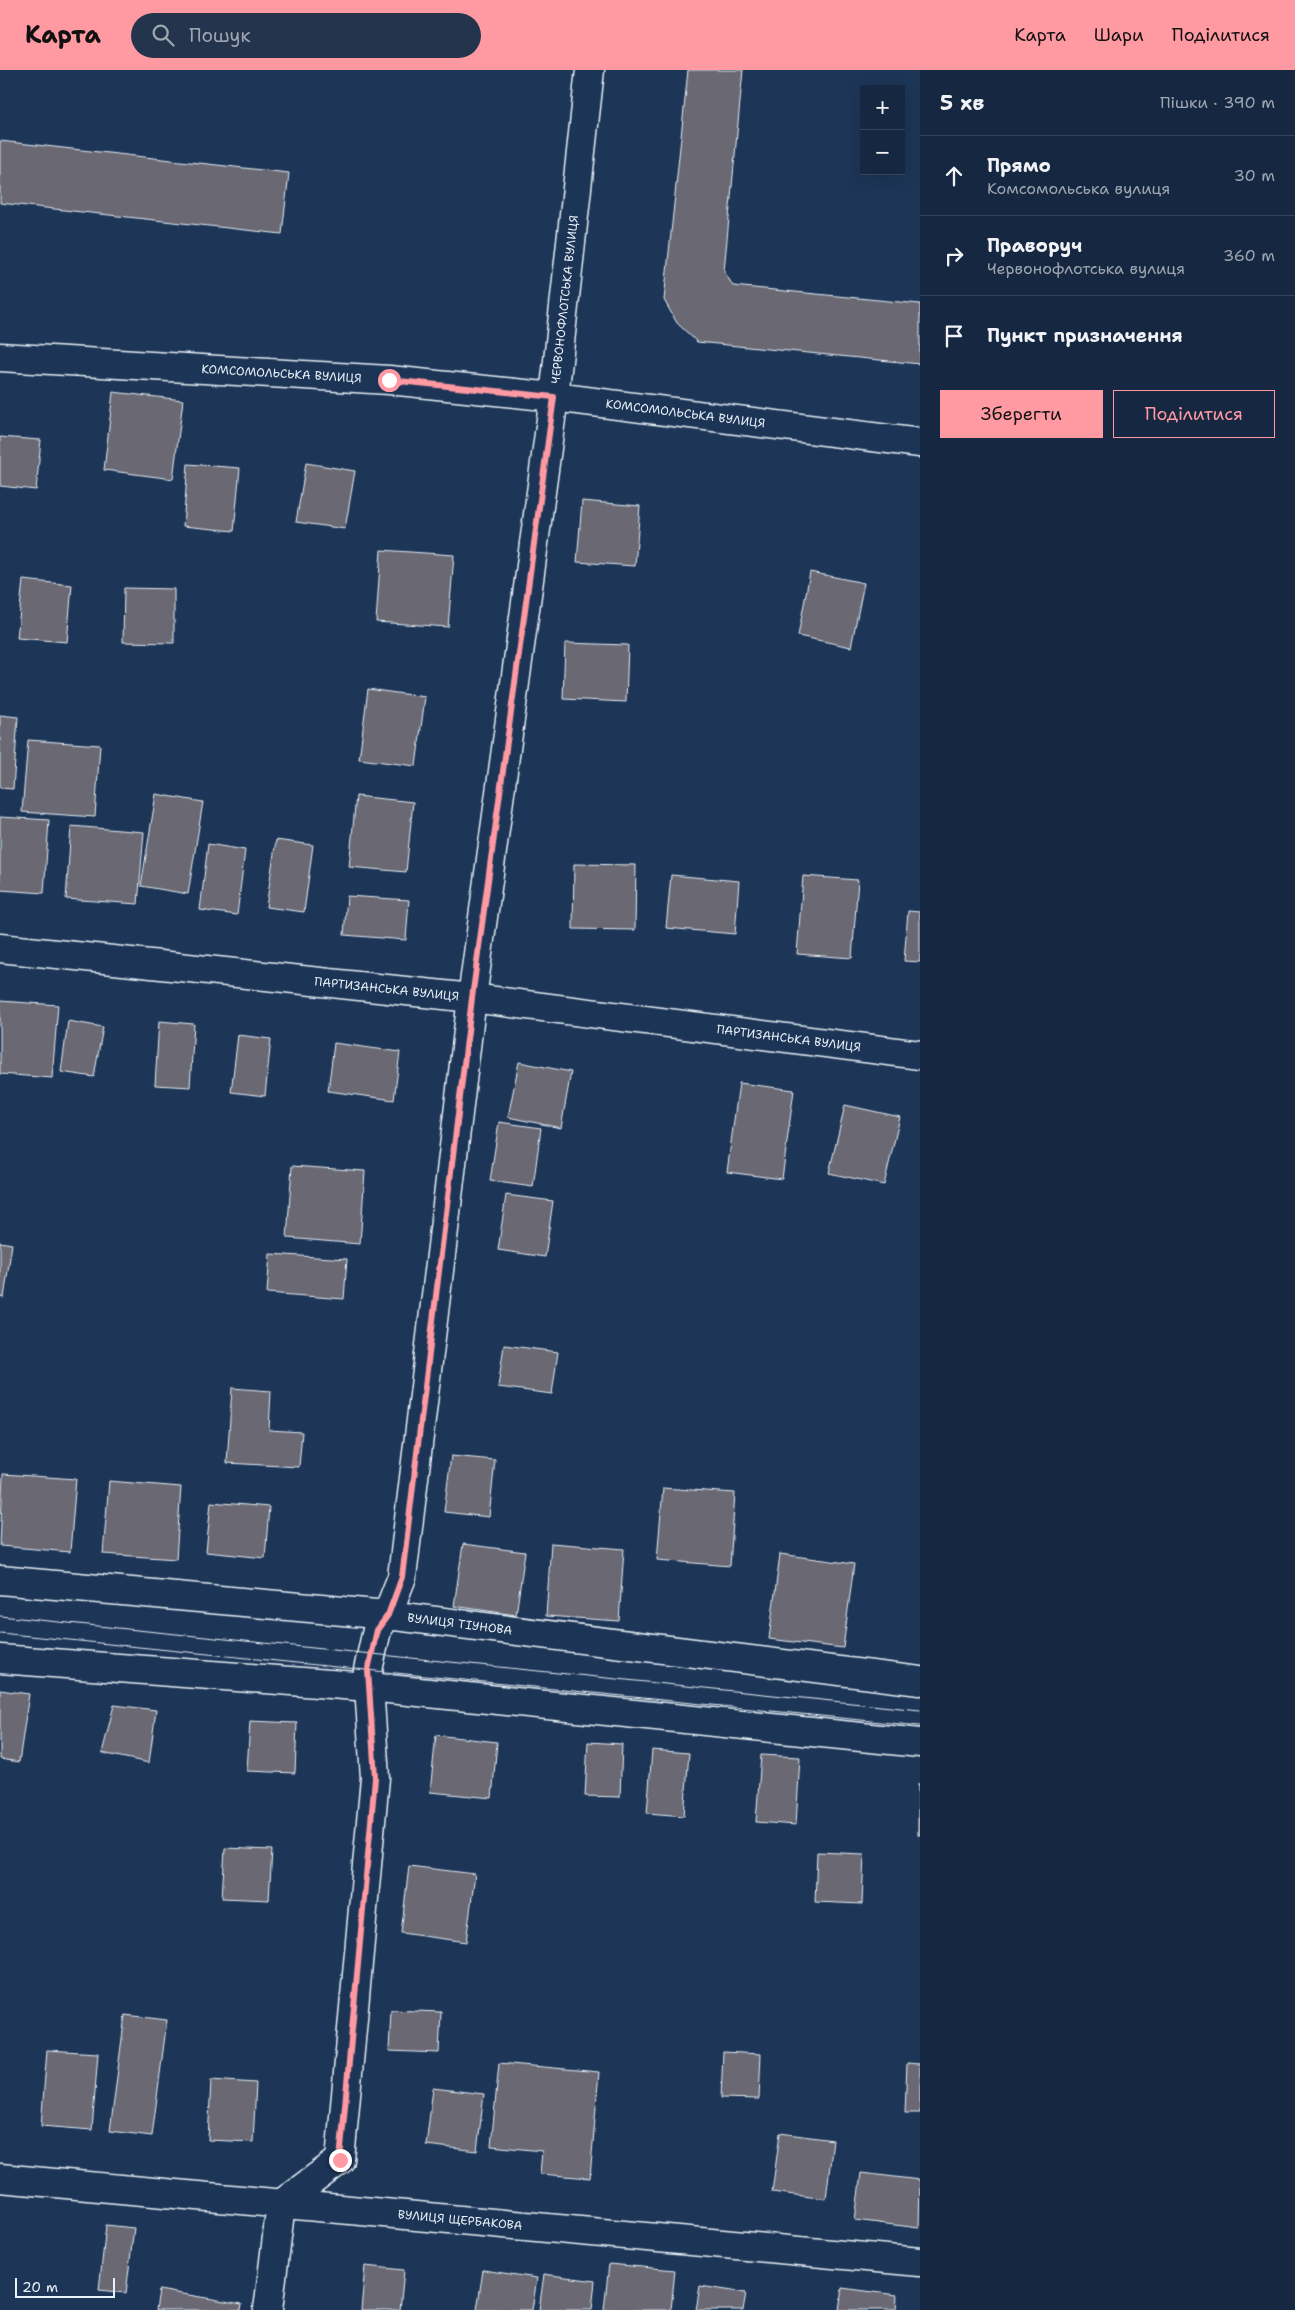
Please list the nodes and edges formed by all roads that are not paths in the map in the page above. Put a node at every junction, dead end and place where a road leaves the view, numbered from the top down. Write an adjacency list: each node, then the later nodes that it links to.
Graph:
1 (590, 70): 3 (street, ЧЕРВОНОФЛОТСЬКА ВУЛИЦЯ)
2 (0, 357): 3 (street, КОМСОМОЛЬСЬКА ВУЛИЦЯ)
3 (554, 397): 4 (street, КОМСОМОЛЬСЬКА ВУЛИЦЯ); 6 (street, ЧЕРВОНОФЛОТСЬКА ВУЛИЦЯ)
4 (920, 443)
5 (0, 948): 6 (street, ПАРТИЗАНСЬКА ВУЛИЦЯ)
6 (472, 998): 7 (street, ПАРТИЗАНСЬКА ВУЛИЦЯ); 9 (street, ЧЕРВОНОФЛОТСЬКА ВУЛИЦЯ)
7 (920, 1055)
8 (0, 1580): 9 (street, ВУЛИЦЯ ТІУНОВА)
9 (388, 1615): 11 (street, ВУЛИЦЯ ТІУНОВА); 12 (street, ЧЕРВОНОФЛОТСЬКА ВУЛИЦЯ)
10 (0, 1659): 12 (street)
11 (920, 1681)
12 (369, 1687): 13 (street); 15 (street, ЧЕРВОНОФЛОТСЬКА ВУЛИЦЯ)
13 (920, 1744)
14 (0, 2178): 15 (street, ВУЛИЦЯ ЩЕРБАКОВА)
15 (281, 2204): 16 (street, ВУЛИЦЯ ЩЕРБАКОВА); 17 (street)
16 (920, 2262)
17 (268, 2310)

